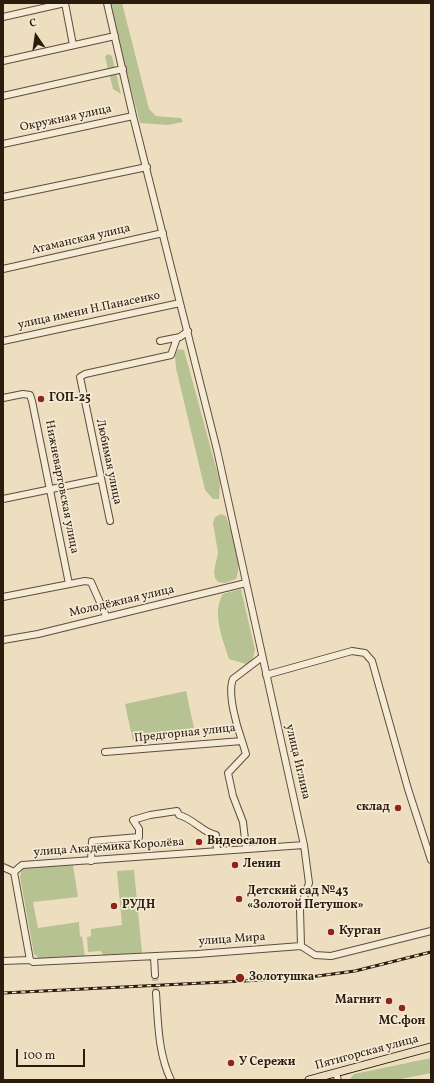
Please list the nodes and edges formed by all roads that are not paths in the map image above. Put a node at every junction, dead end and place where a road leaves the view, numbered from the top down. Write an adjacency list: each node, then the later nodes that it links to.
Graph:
1 (65, 3): 3 (street); 5 (street)
2 (107, 3): 4 (street, улица Иглина)
3 (3, 17)
4 (115, 36): 5 (street); 7 (street, улица Иглина)
5 (74, 45): 6 (street)
6 (3, 61)
7 (123, 70): 8 (street); 9 (street, улица Иглина)
8 (3, 96)
9 (133, 116): 10 (street, Окружная улица); 11 (street, улица Иглина)
10 (3, 144)
11 (147, 167): 12 (street); 13 (street, улица Иглина)
12 (3, 197)
13 (163, 233): 14 (street, Атаманская улица); 15 (street, улица Иглина)
14 (3, 269)
15 (180, 303): 16 (street, улица Иглина); 18 (street, улица имени Н.Панасенко)
16 (188, 331): 17 (street); 25 (street, улица Иглина)
17 (177, 338): 19 (street); 21 (street, Любимая улица)
18 (3, 341)
19 (160, 341)
20 (3, 398): 22 (street, Нижневартовская улица)
21 (100, 479): 22 (street); 24 (street, Любимая улица)
22 (49, 489): 23 (street); 26 (street, Нижневартовская улица)
23 (3, 499)
24 (110, 521)
25 (246, 583): 28 (street, Молодёжная улица); 30 (street, улица Иглина)
26 (70, 584): 27 (street); 28 (street)
27 (3, 596)
28 (106, 616): 29 (street, Молодёжная улица)
29 (3, 640)
30 (262, 657): 31 (street, улица Иглина); 32 (street, Предгорная улица)
31 (266, 675): 34 (street, улица Иглина); 37 (street)
32 (242, 741): 33 (street, Предгорная улица); 35 (street)
33 (105, 752)
34 (304, 845): 35 (street, улица Академика Королёва); 42 (street, улица Иглина)
35 (246, 848): 36 (street, улица Академика Королёва)
36 (216, 851): 38 (street, улица Академика Королёва); 38 (street)
37 (431, 860)
38 (91, 861): 40 (street, улица Академика Королёва)
39 (3, 867): 40 (street)
40 (14, 872): 44 (street)
41 (431, 931): 42 (street)
42 (301, 946): 43 (street, улица Мира)
43 (154, 957): 44 (street, улица Мира); 46 (street)
44 (30, 960): 45 (street, улица Мира)
45 (3, 961)
46 (155, 975)
47 (156, 993): 49 (street)
48 (431, 1047): 50 (main road, Пятигорская улица)
49 (166, 1071): 51 (street); 52 (street)
50 (337, 1077): 53 (main road, Пятигорская улица)
51 (165, 1080)
52 (170, 1080)
53 (309, 1080)

